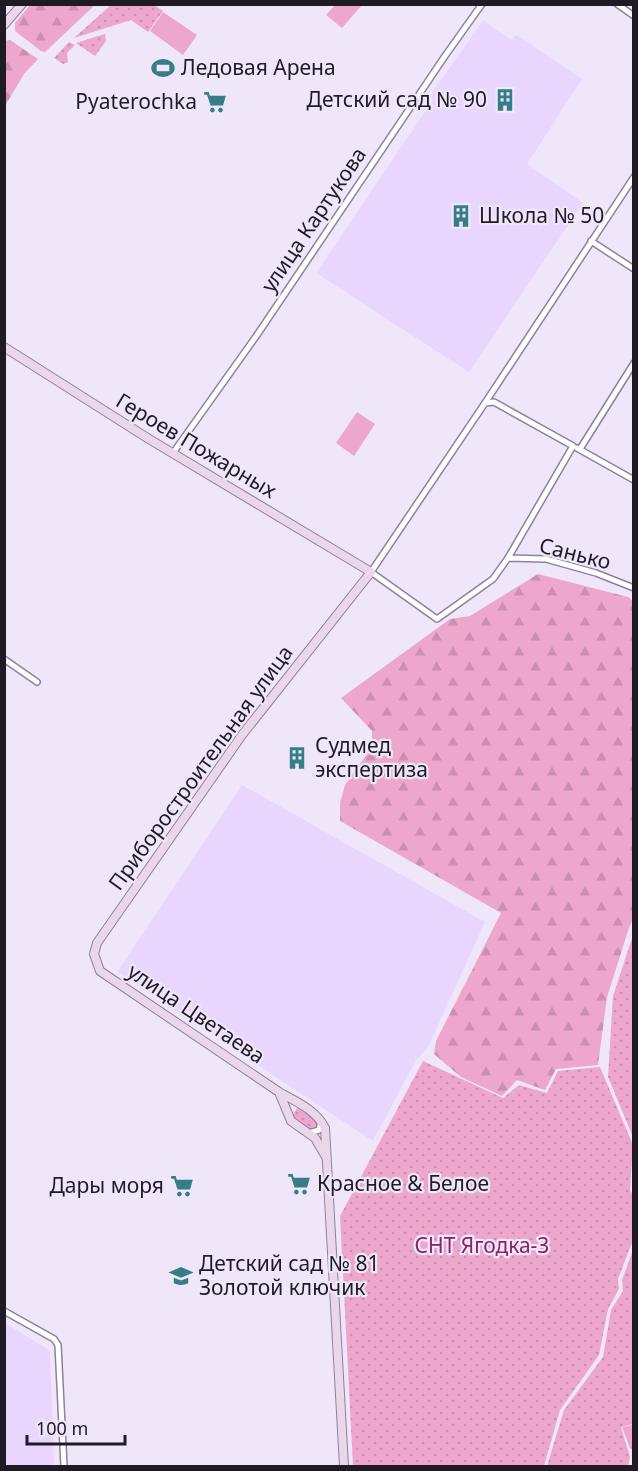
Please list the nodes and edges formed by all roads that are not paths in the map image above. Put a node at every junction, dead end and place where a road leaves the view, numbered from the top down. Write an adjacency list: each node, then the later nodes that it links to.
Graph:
1 (22, 4): 5 (main road)
2 (482, 4): 15 (street, улица Картукова)
3 (617, 4): 4 (street)
4 (633, 16)
5 (4, 25)
6 (633, 177): 7 (street, Приборостроительная улица)
7 (591, 241): 8 (street); 12 (street, Приборостроительная улица)
8 (633, 269)
9 (4, 347): 15 (main road, Героев Пожарных)
10 (633, 363): 11 (street)
11 (631, 373): 14 (street)
12 (485, 404): 13 (street); 18 (street, Приборостроительная улица)
13 (573, 446): 14 (street); 17 (street)
14 (580, 449): 16 (street)
15 (173, 453): 18 (main road, Героев Пожарных)
16 (633, 480)
17 (508, 558): 18 (street); 19 (street, Санько)
18 (371, 572): 22 (main road, Приборостроительная улица)
19 (633, 588)
20 (4, 660): 21 (street)
21 (37, 682)
22 (96, 962): 23 (main road, улица Цветаева)
23 (279, 1092): 24 (main road, улица Цветаева); 25 (main road)
24 (301, 1104): 25 (street); 26 (main road, улица Цветаева)
25 (288, 1116): 27 (main road)
26 (321, 1121): 27 (street); 28 (main road)
27 (307, 1132): 28 (main road)
28 (327, 1159): 31 (main road)
29 (4, 1311): 30 (street)
30 (64, 1467)
31 (344, 1467)

